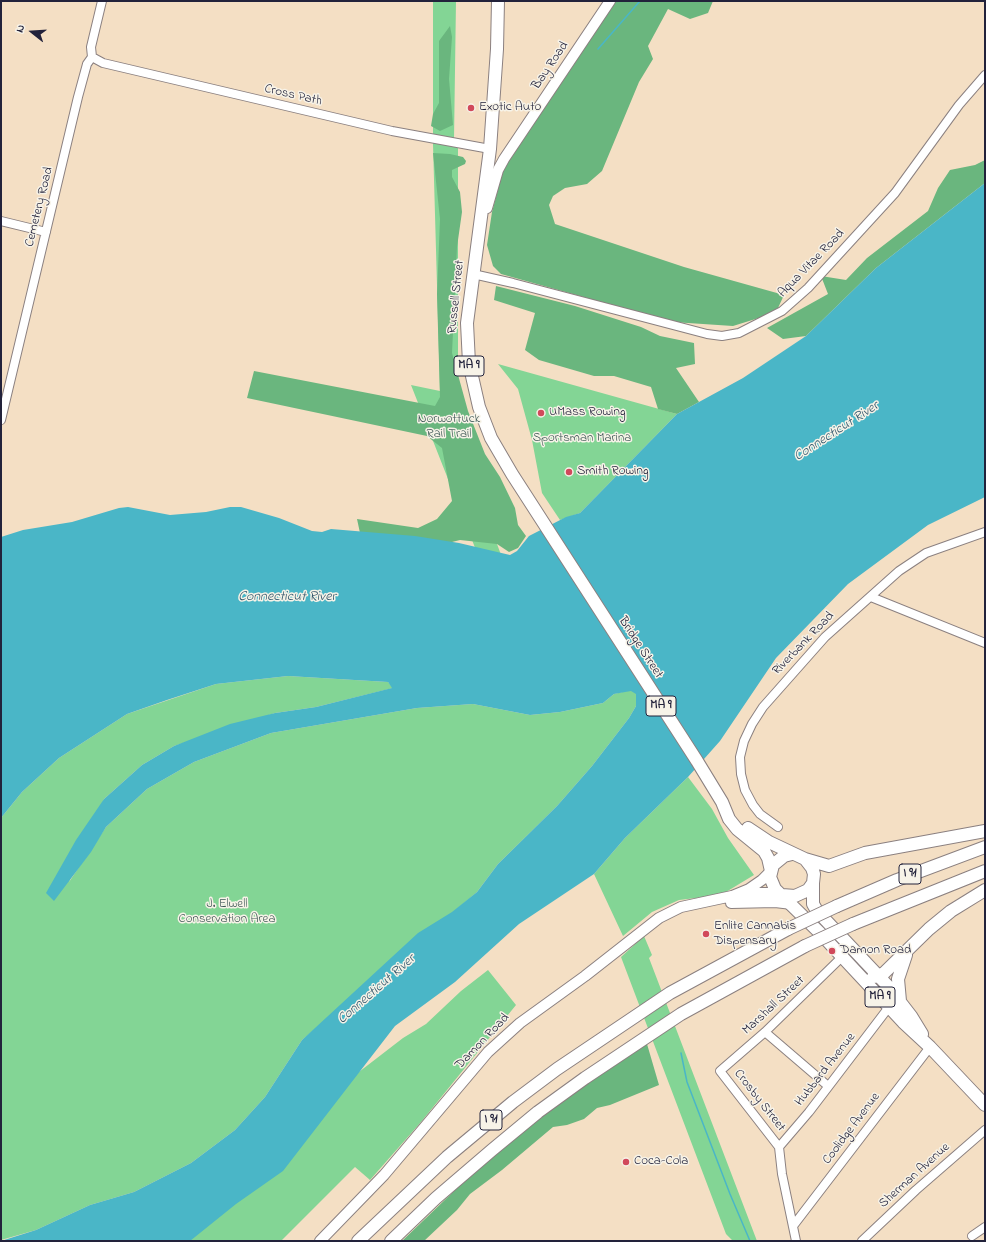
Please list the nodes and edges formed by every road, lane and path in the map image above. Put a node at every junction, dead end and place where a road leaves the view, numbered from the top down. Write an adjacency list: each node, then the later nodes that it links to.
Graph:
1 (102, 1): 6 (street, Cemetery Road)
2 (498, 1): 5 (highway, Russell Street / MA 9)
3 (505, 1): 5 (highway, Russell Street / MA 9)
4 (610, 1): 11 (main road, Bay Road)
5 (497, 49): 8 (highway, Russell Street / MA 9)
6 (92, 57): 8 (street, Cross Path); 10 (street, Cemetery Road)
7 (985, 75): 12 (street, Aqua Vitae Road)
8 (490, 149): 11 (highway, Russell Street / MA 9)
9 (1, 221): 10 (street)
10 (46, 232): 13 (street, Cemetery Road)
11 (479, 234): 12 (highway, Russell Street / MA 9)
12 (473, 274): 16 (highway, Russell Street / MA 9)
13 (1, 420)
14 (985, 532): 15 (street, Riverbank Road)
15 (871, 597): 17 (street); 19 (street, Riverbank Road)
16 (599, 611): 18 (highway, Bridge Street / MA 9)
17 (985, 643)
18 (722, 802): 22 (highway, Bridge Street / MA 9); 24 (highway, Bridge Street / MA 9)
19 (778, 827)
20 (985, 831): 23 (highway)
21 (985, 847): 48 (highway, I 91, bridge)
22 (792, 854): 23 (highway); 24 (highway)
23 (806, 859): 26 (highway)
24 (771, 871): 28 (highway); 30 (main road, Damon Road)
25 (985, 871): 49 (highway, I 91, bridge)
26 (813, 883): 28 (highway); 35 (highway, MA 9)
27 (985, 890): 32 (highway)
28 (781, 894): 29 (main road, Damon Road); 31 (highway, MA 9)
29 (731, 903): 30 (main road, Damon Road); 31 (main road, Damon Road)
30 (700, 904): 47 (main road, Damon Road)
31 (792, 904): 33 (highway, MA 9)
32 (910, 947): 35 (highway); 36 (highway)
33 (843, 956): 34 (highway, MA 9); 37 (street, Marshall Street)
34 (857, 971): 35 (highway); 36 (highway, MA 9)
35 (879, 976): 36 (highway, MA 9)
36 (894, 1004): 38 (highway, MA 9); 40 (street, Hubbard Avenue)
37 (765, 1032): 39 (street, Marshall Street); 40 (street)
38 (930, 1047): 41 (highway, MA 9); 44 (street, Coolidge Avenue)
39 (720, 1071): 43 (street, Crosby Street)
40 (828, 1086): 43 (street, Hubbard Avenue)
41 (985, 1105)
42 (985, 1130): 51 (street, Sherman Avenue)
43 (780, 1147): 44 (street, Crosby Street)
44 (793, 1226): 50 (street, Crosby Street)
45 (985, 1227): 46 (street)
46 (972, 1236)
47 (320, 1241)
48 (358, 1241)
49 (391, 1241)
50 (796, 1241)
51 (862, 1241)

